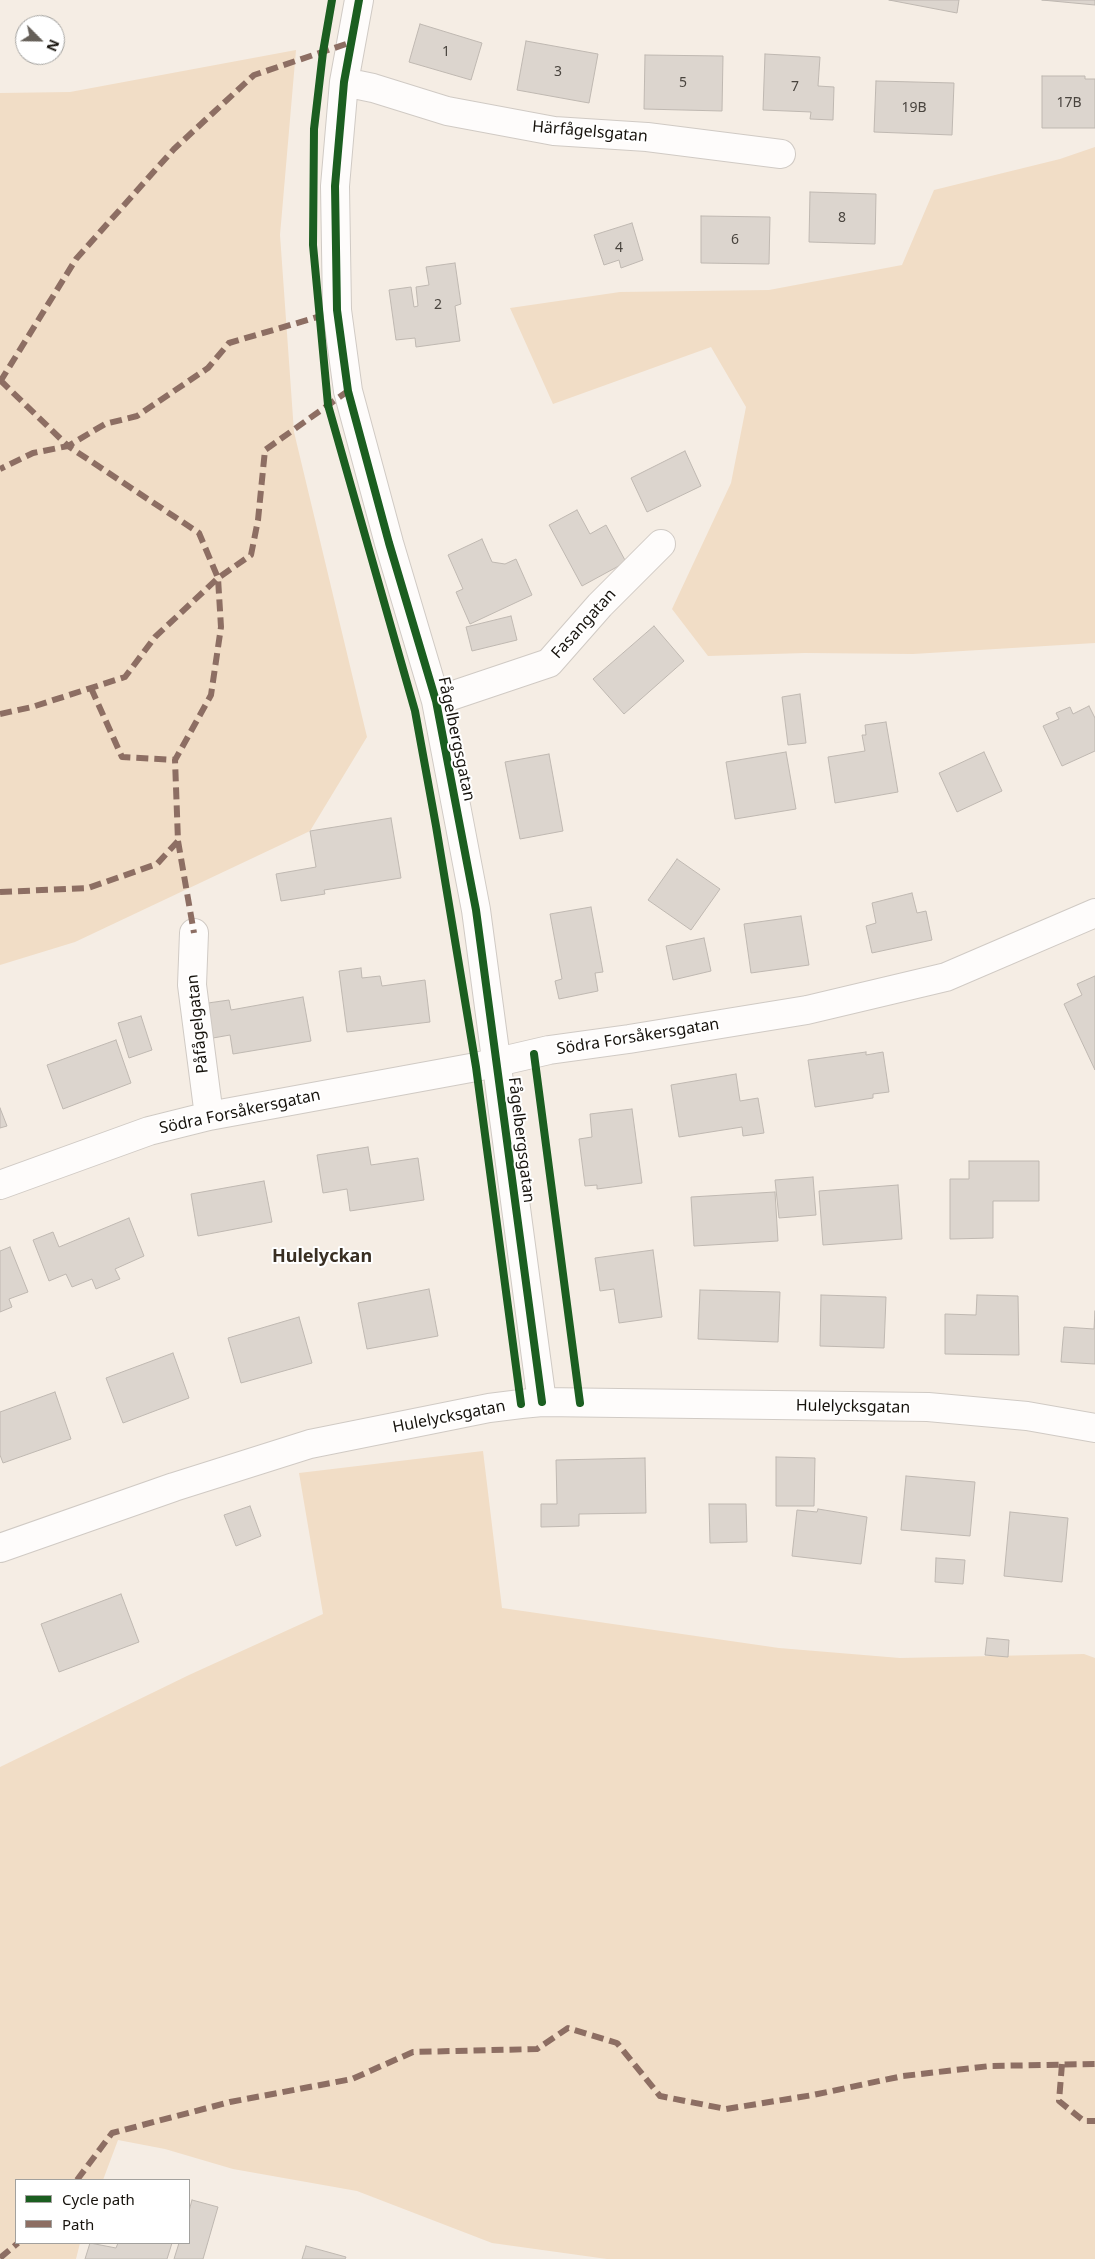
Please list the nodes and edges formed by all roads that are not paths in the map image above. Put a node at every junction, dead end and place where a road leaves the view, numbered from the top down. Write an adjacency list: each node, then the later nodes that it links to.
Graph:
1 (359, 0): 2 (street, Fågelbergsgatan)
2 (344, 82): 3 (street, Härfågelsgatan); 5 (street, Fågelbergsgatan)
3 (781, 154)
4 (661, 544): 5 (street, Fasangatan)
5 (436, 701): 8 (street, Fågelbergsgatan)
6 (1095, 913): 8 (street, Södra Forsåkersgatan)
7 (194, 932): 9 (street, Påfågelgatan)
8 (497, 1063): 9 (street, Södra Forsåkersgatan); 11 (street, Fågelbergsgatan)
9 (209, 1116): 10 (street, Södra Forsåkersgatan)
10 (0, 1185)
11 (542, 1402): 12 (street, Hulelycksgatan); 13 (street, Hulelycksgatan)
12 (1095, 1428)
13 (0, 1548)

